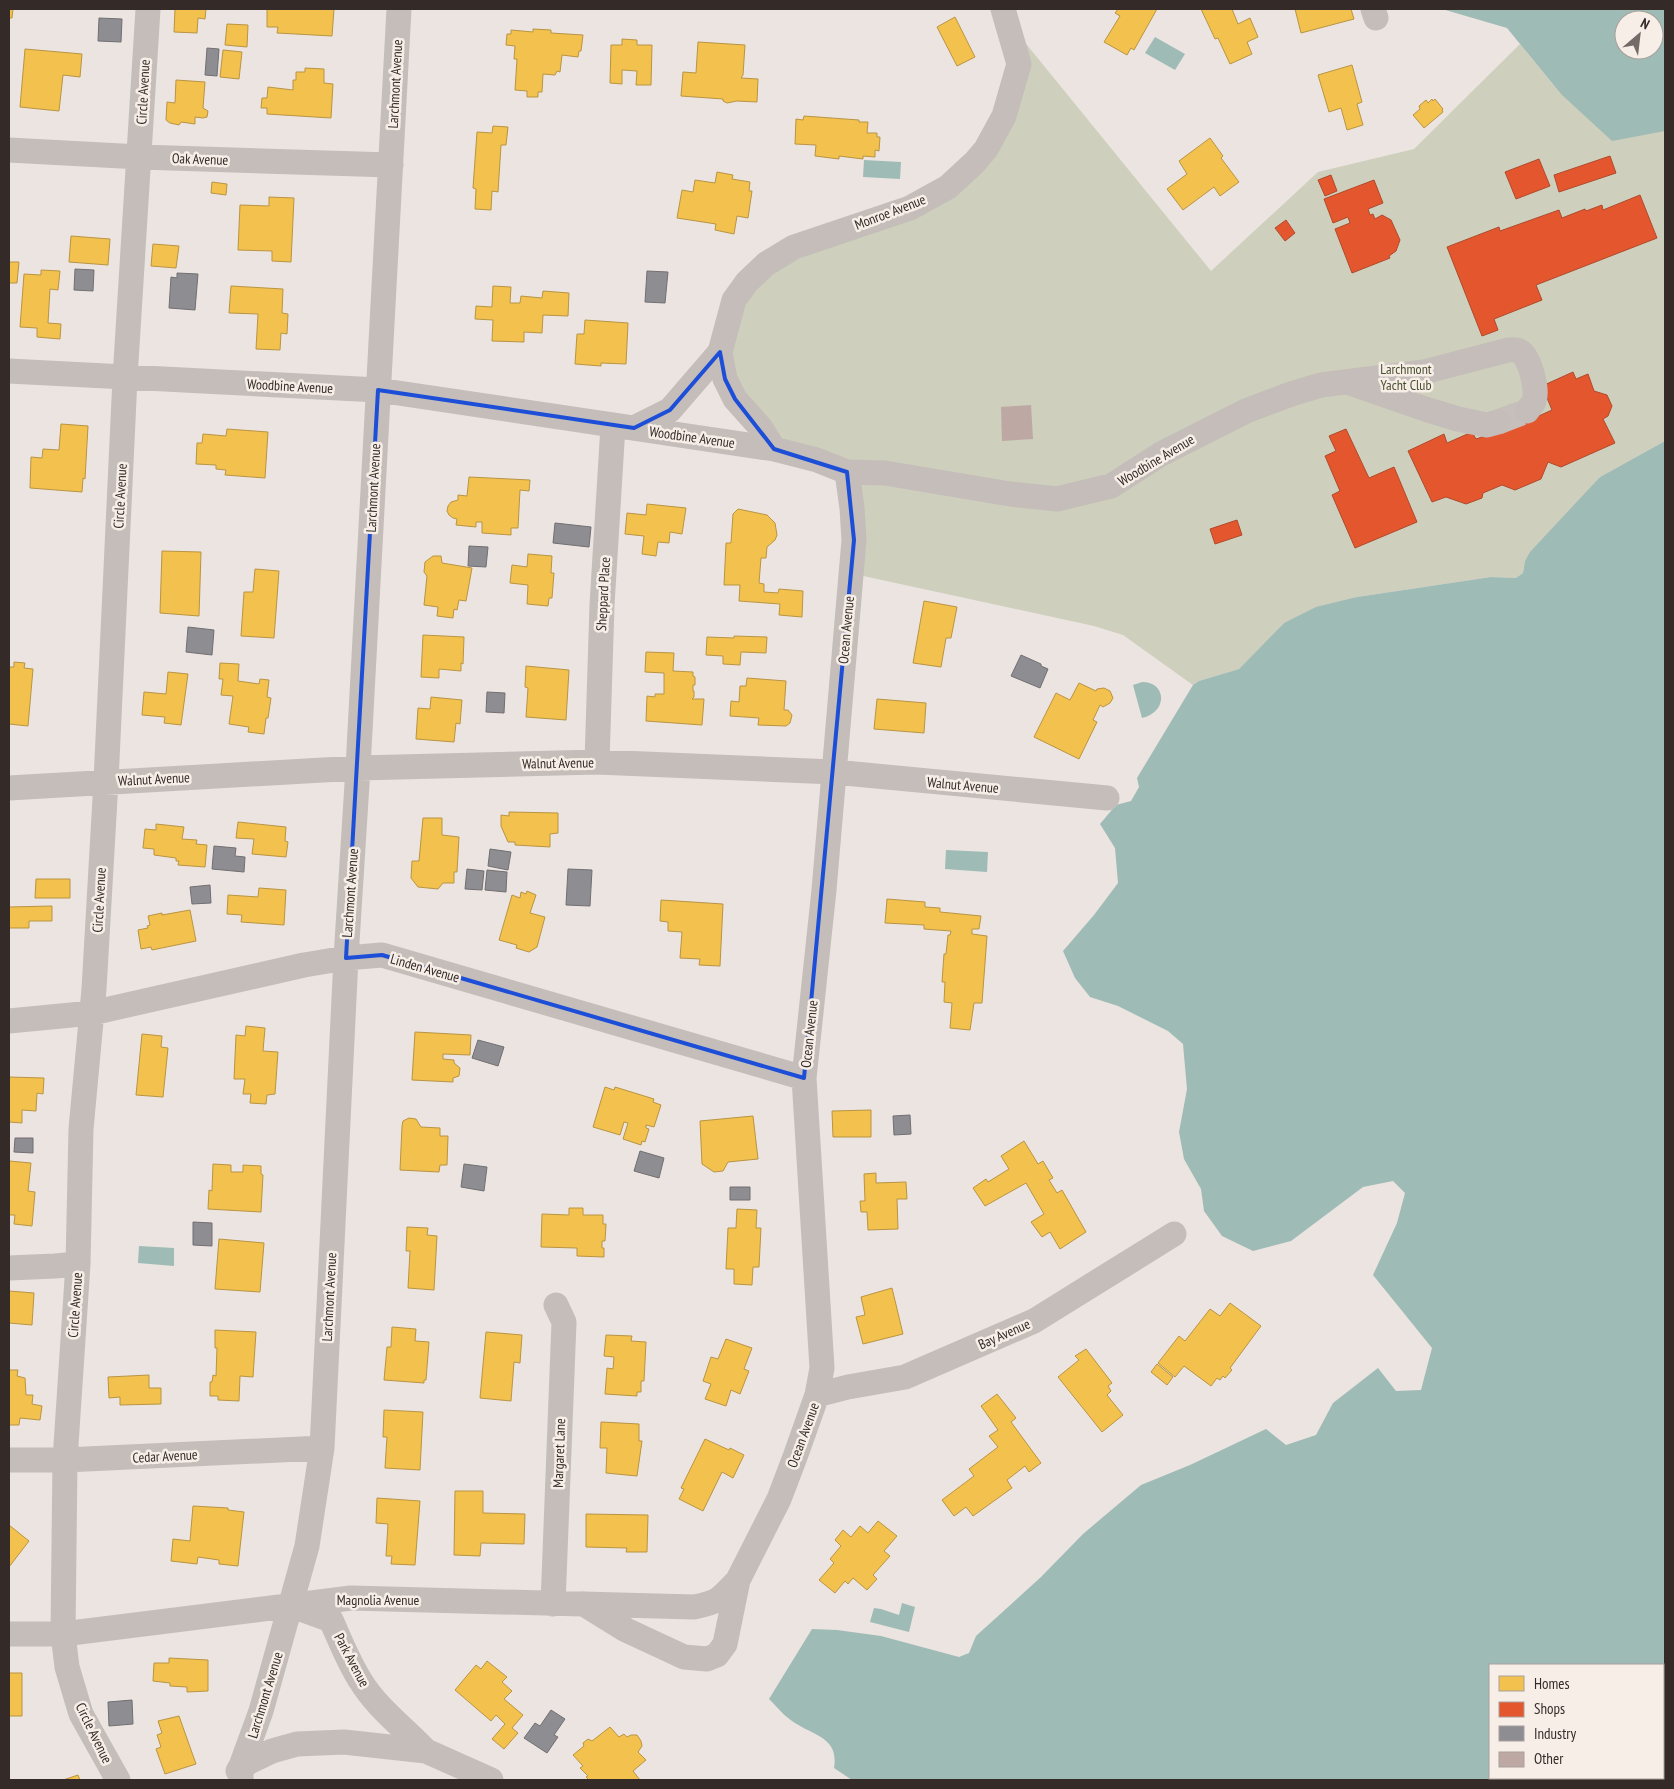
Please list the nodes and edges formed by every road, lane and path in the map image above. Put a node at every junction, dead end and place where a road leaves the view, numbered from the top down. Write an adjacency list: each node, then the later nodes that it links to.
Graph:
1 (148, 9): 5 (street, Circle Avenue)
2 (399, 9): 6 (street, Larchmont Avenue)
3 (1003, 9): 7 (street, Monroe Avenue)
4 (9, 150): 5 (street, Oak Avenue)
5 (140, 157): 6 (street, Oak Avenue); 9 (street, Circle Avenue)
6 (391, 165): 11 (street, Larchmont Avenue)
7 (720, 352): 14 (street, Monroe Avenue); 15 (street, Monroe Avenue)
8 (9, 372): 9 (street, Woodbine Avenue)
9 (125, 378): 11 (street, Woodbine Avenue); 20 (street, Circle Avenue)
10 (1346, 381): 12 (street, Woodbine Avenue); 13 (street, Woodbine Avenue); 16 (street, Woodbine Avenue)
11 (378, 390): 14 (street, Woodbine Avenue); 18 (street, Larchmont Avenue)
12 (1526, 411)
13 (1498, 422)
14 (624, 427): 15 (street, Woodbine Avenue); 17 (street, Sheppard Place)
15 (774, 449): 16 (street, Woodbine Avenue)
16 (847, 472): 19 (street, Ocean Avenue)
17 (597, 762): 18 (street, Walnut Avenue); 19 (street, Walnut Avenue)
18 (358, 768): 20 (street, Walnut Avenue); 23 (street, Larchmont Avenue)
19 (834, 772): 22 (street, Walnut Avenue); 26 (street, Ocean Avenue)
20 (106, 781): 21 (street, Walnut Avenue); 24 (street, Circle Avenue)
21 (9, 788)
22 (1107, 798)
23 (346, 958): 24 (street, Linden Avenue); 26 (street, Linden Avenue); 32 (street, Larchmont Avenue)
24 (92, 1013): 25 (street, Linden Avenue); 28 (street, Circle Avenue)
25 (9, 1021)
26 (804, 1078): 31 (street, Ocean Avenue)
27 (1174, 1234): 31 (street, Bay Avenue)
28 (78, 1264): 29 (street); 34 (street, Circle Avenue)
29 (9, 1268)
30 (556, 1305): 36 (street, Margaret Lane)
31 (817, 1395): 35 (street, Ocean Avenue)
32 (322, 1448): 34 (street, Cedar Avenue); 38 (street, Larchmont Avenue)
33 (9, 1460): 34 (street, Cedar Avenue)
34 (65, 1460): 40 (street, Circle Avenue)
35 (738, 1580): 37 (street, Magnolia Avenue); 37 (street)
36 (553, 1604): 37 (street, Magnolia Avenue); 38 (street, Magnolia Avenue)
37 (584, 1604)
38 (290, 1606): 40 (street, Magnolia Avenue); 41 (street, Park Avenue); 42 (street, Larchmont Avenue)
39 (9, 1634): 40 (street, Magnolia Avenue)
40 (62, 1634): 43 (street, Circle Avenue)
41 (426, 1751): 42 (street, Park Avenue); 44 (street, Park Avenue)
42 (238, 1776)
43 (118, 1780)
44 (492, 1780)

